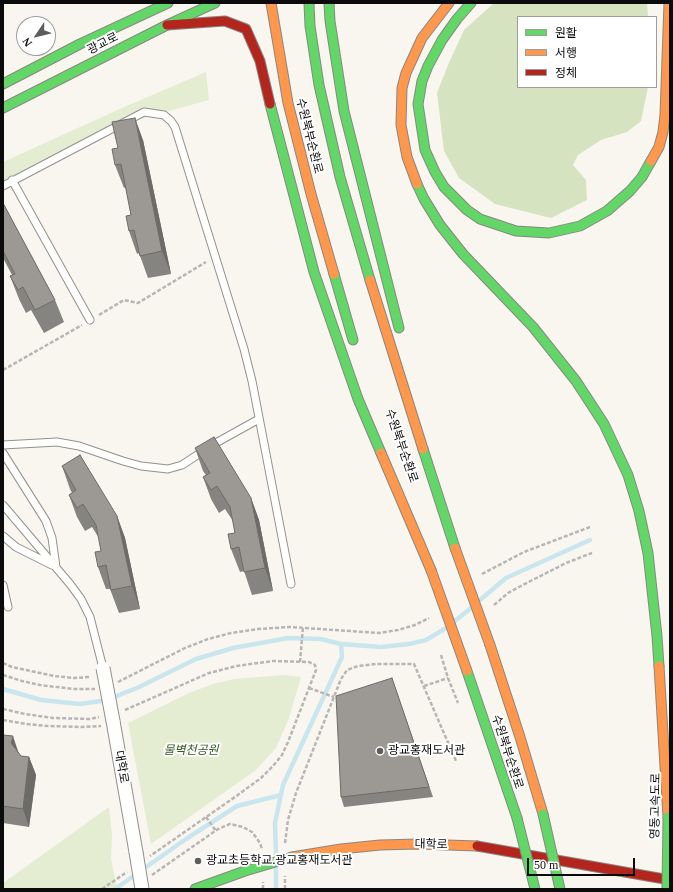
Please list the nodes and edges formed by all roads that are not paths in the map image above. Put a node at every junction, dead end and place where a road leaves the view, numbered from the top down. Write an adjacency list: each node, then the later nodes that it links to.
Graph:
1 (168, 3): 10 (main road, 광교로)
2 (215, 3): 9 (main road, 광교로)
3 (271, 3): 16 (main road, 수원북부순환로)
4 (309, 3): 24 (main road, 수원북부순환로)
5 (329, 3): 15 (main road)
6 (449, 3): 32 (main road)
7 (471, 3): 8 (main road)
8 (669, 3)
9 (167, 25): 11 (main road, 광교로); 26 (main road)
10 (3, 84)
11 (3, 108)
12 (12, 180): 13 (lane); 14 (lane); 17 (lane)
13 (3, 186)
14 (90, 320)
15 (402, 338)
16 (357, 351)
17 (259, 419): 19 (lane); 27 (lane)
18 (424, 420): 24 (main road)
19 (3, 445)
20 (3, 452): 25 (lane)
21 (392, 457): 26 (main road, 수원북부순환로)
22 (3, 505): 25 (lane)
23 (3, 536): 25 (lane)
24 (455, 548): 37 (main road, 수원북부순환로, bridge)
25 (56, 567): 30 (lane)
26 (431, 570): 36 (main road, 수원북부순환로, bridge)
27 (291, 584)
28 (3, 585): 29 (lane)
29 (8, 607)
30 (103, 668): 34 (street, 대학로, bridge)
31 (670, 748): 32 (main road, 영동고속도로)
32 (668, 817): 38 (main road, 영동고속도로, bridge)
33 (670, 880): 35 (main road, 대학로, bridge)
34 (142, 889)
35 (195, 889)
36 (535, 889)
37 (560, 889)
38 (667, 889)

